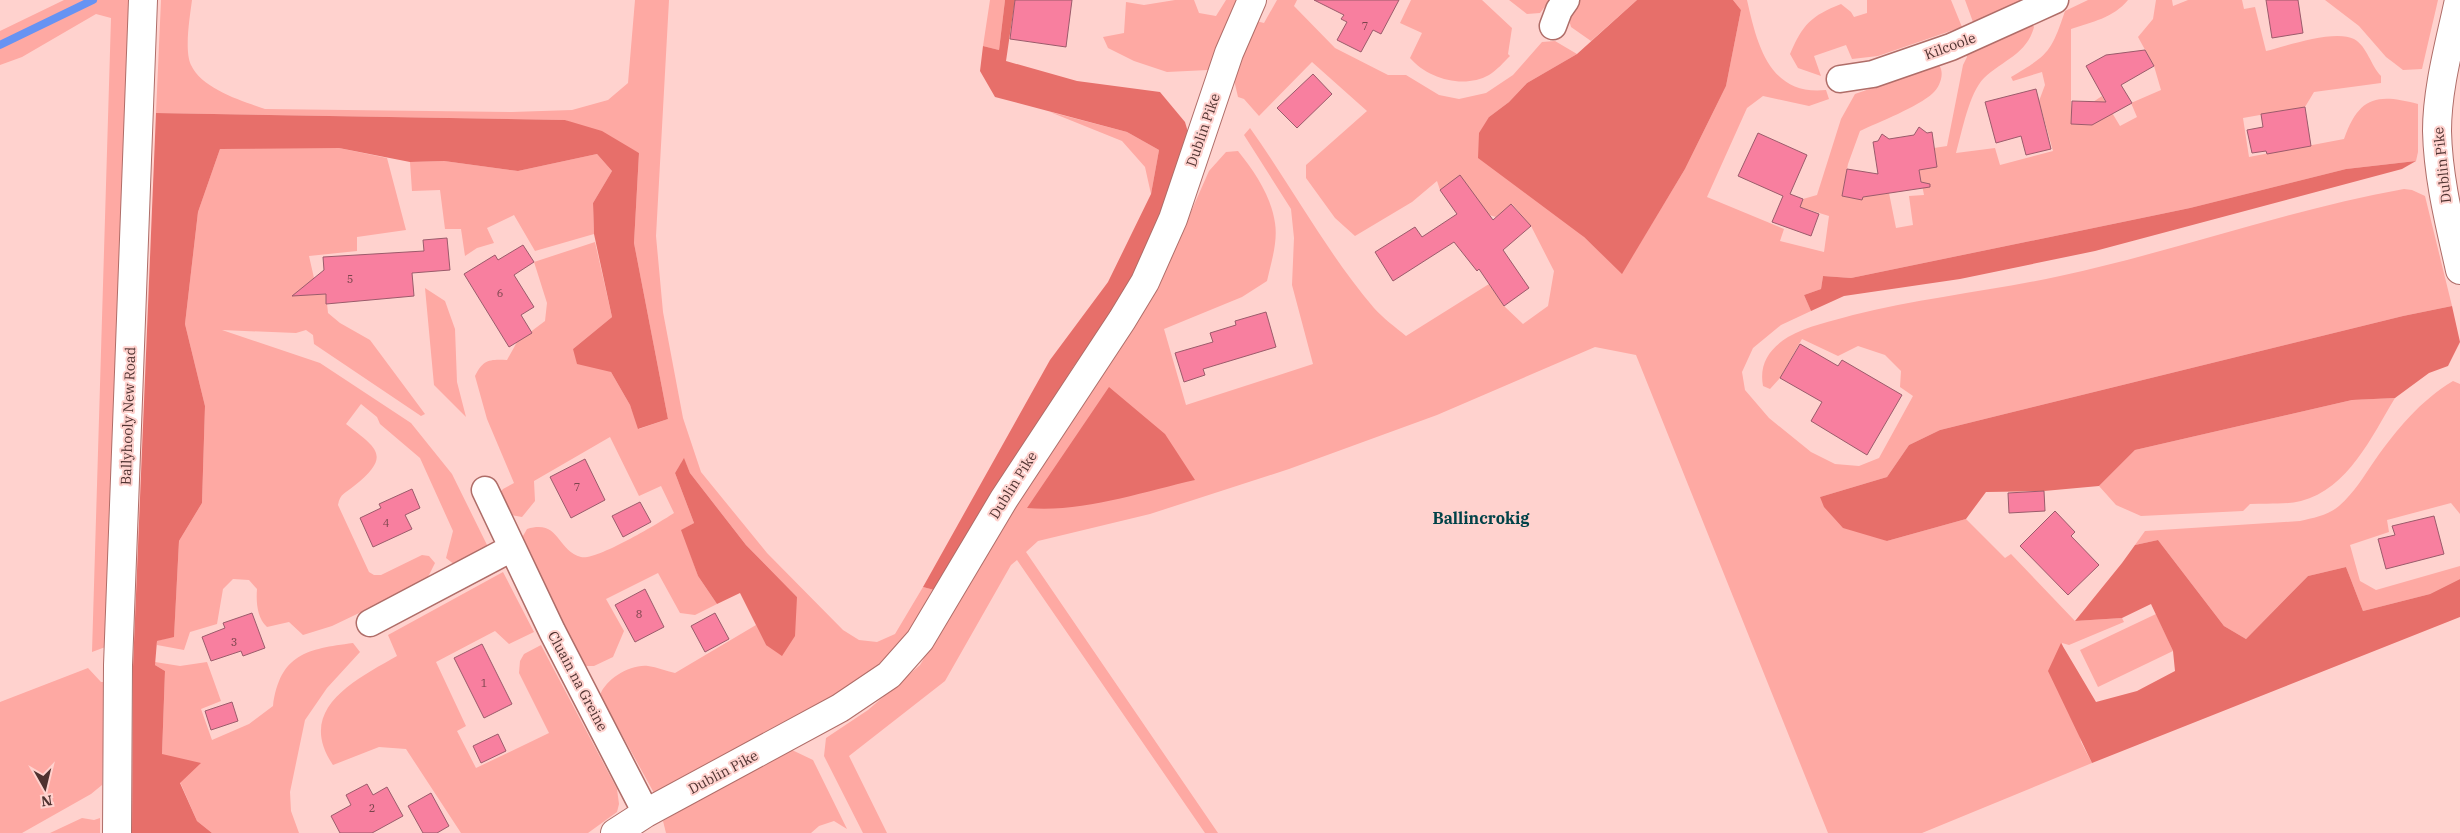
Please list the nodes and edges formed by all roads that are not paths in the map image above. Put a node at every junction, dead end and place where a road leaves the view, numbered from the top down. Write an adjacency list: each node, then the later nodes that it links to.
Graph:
1 (143, 0): 13 (street, Ballyhooly New Road)
2 (1252, 0): 12 (street, Dublin Pike)
3 (1566, 0): 6 (street)
4 (2054, 0): 7 (street, Kilcoole)
5 (2459, 0): 8 (street, Dublin Pike)
6 (1553, 26)
7 (1840, 78)
8 (2460, 270)
9 (485, 490): 10 (street, Cluain na Greine)
10 (512, 548): 11 (street); 12 (street, Cluain na Greine)
11 (370, 623)
12 (646, 813): 14 (street, Dublin Pike)
13 (117, 833)
14 (615, 833)

